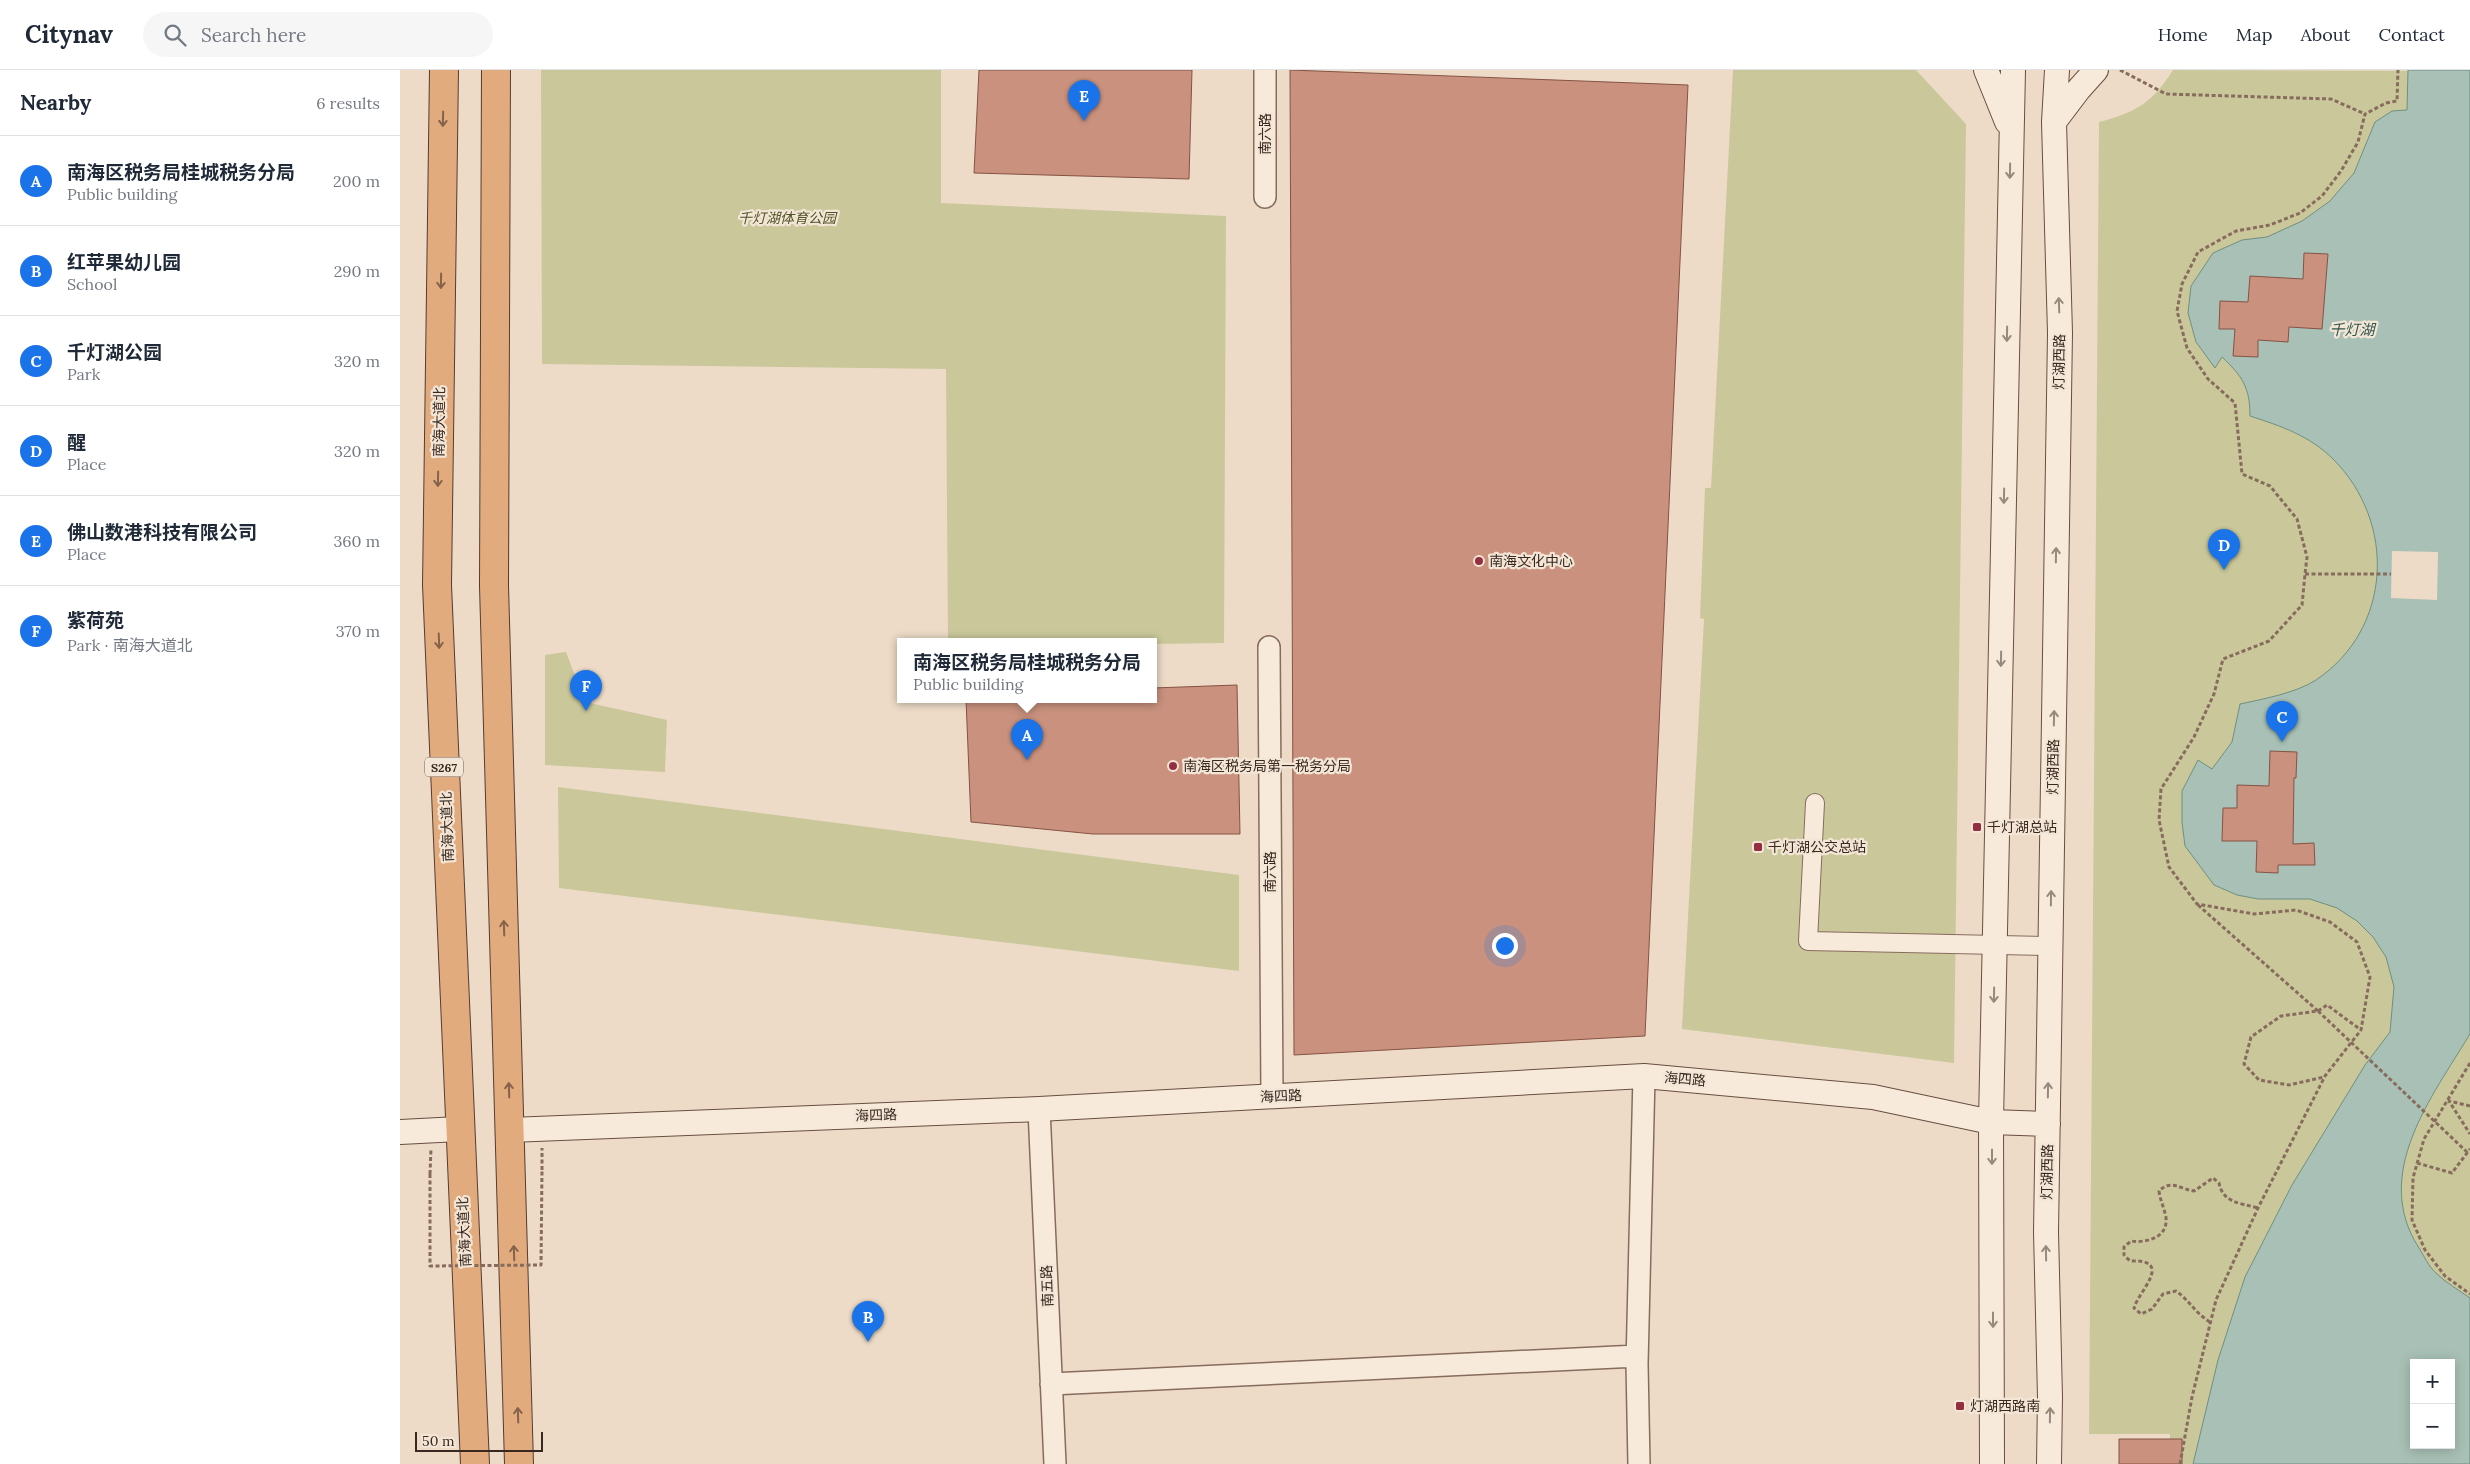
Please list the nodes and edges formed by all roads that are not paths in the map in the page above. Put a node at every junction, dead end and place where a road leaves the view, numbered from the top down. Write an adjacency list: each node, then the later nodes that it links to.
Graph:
1 (444, 70): 20 (highway, 南海大道北 / S267, one-way to 20)
2 (496, 70): 21 (highway, one-way to 2)
3 (1265, 70): 10 (street, 南六路)
4 (1986, 70): 9 (main road)
5 (2013, 70): 9 (main road)
6 (2057, 70): 8 (main road, 灯湖西路)
7 (2096, 70): 8 (main road)
8 (2054, 122): 14 (main road, 灯湖西路, one-way to 8)
9 (2010, 131): 13 (main road, one-way to 13)
10 (1265, 197)
11 (1269, 647): 16 (street, 南六路)
12 (1815, 803): 13 (street)
13 (1996, 946): 14 (street); 18 (main road, one-way to 18)
14 (2050, 946): 19 (main road, 灯湖西路, one-way to 14)
15 (1644, 1076): 16 (main road, 海四路); 18 (main road, 海四路); 23 (street)
16 (1272, 1096): 17 (main road, 海四路)
17 (1040, 1109): 21 (main road, 海四路); 24 (street, 南五路)
18 (1991, 1122): 19 (main road, 海四路); 29 (main road, one-way to 29)
19 (2048, 1124): 30 (main road, 灯湖西路, one-way to 19)
20 (459, 1129): 22 (main road); 25 (highway, 南海大道北 / S267)
21 (510, 1130): 26 (highway, one-way to 21)
22 (400, 1132)
23 (1637, 1356): 24 (street); 28 (street)
24 (1052, 1384): 27 (street, 南五路)
25 (475, 1464)
26 (519, 1464)
27 (1055, 1464)
28 (1639, 1464)
29 (1992, 1464)
30 (2049, 1464)

